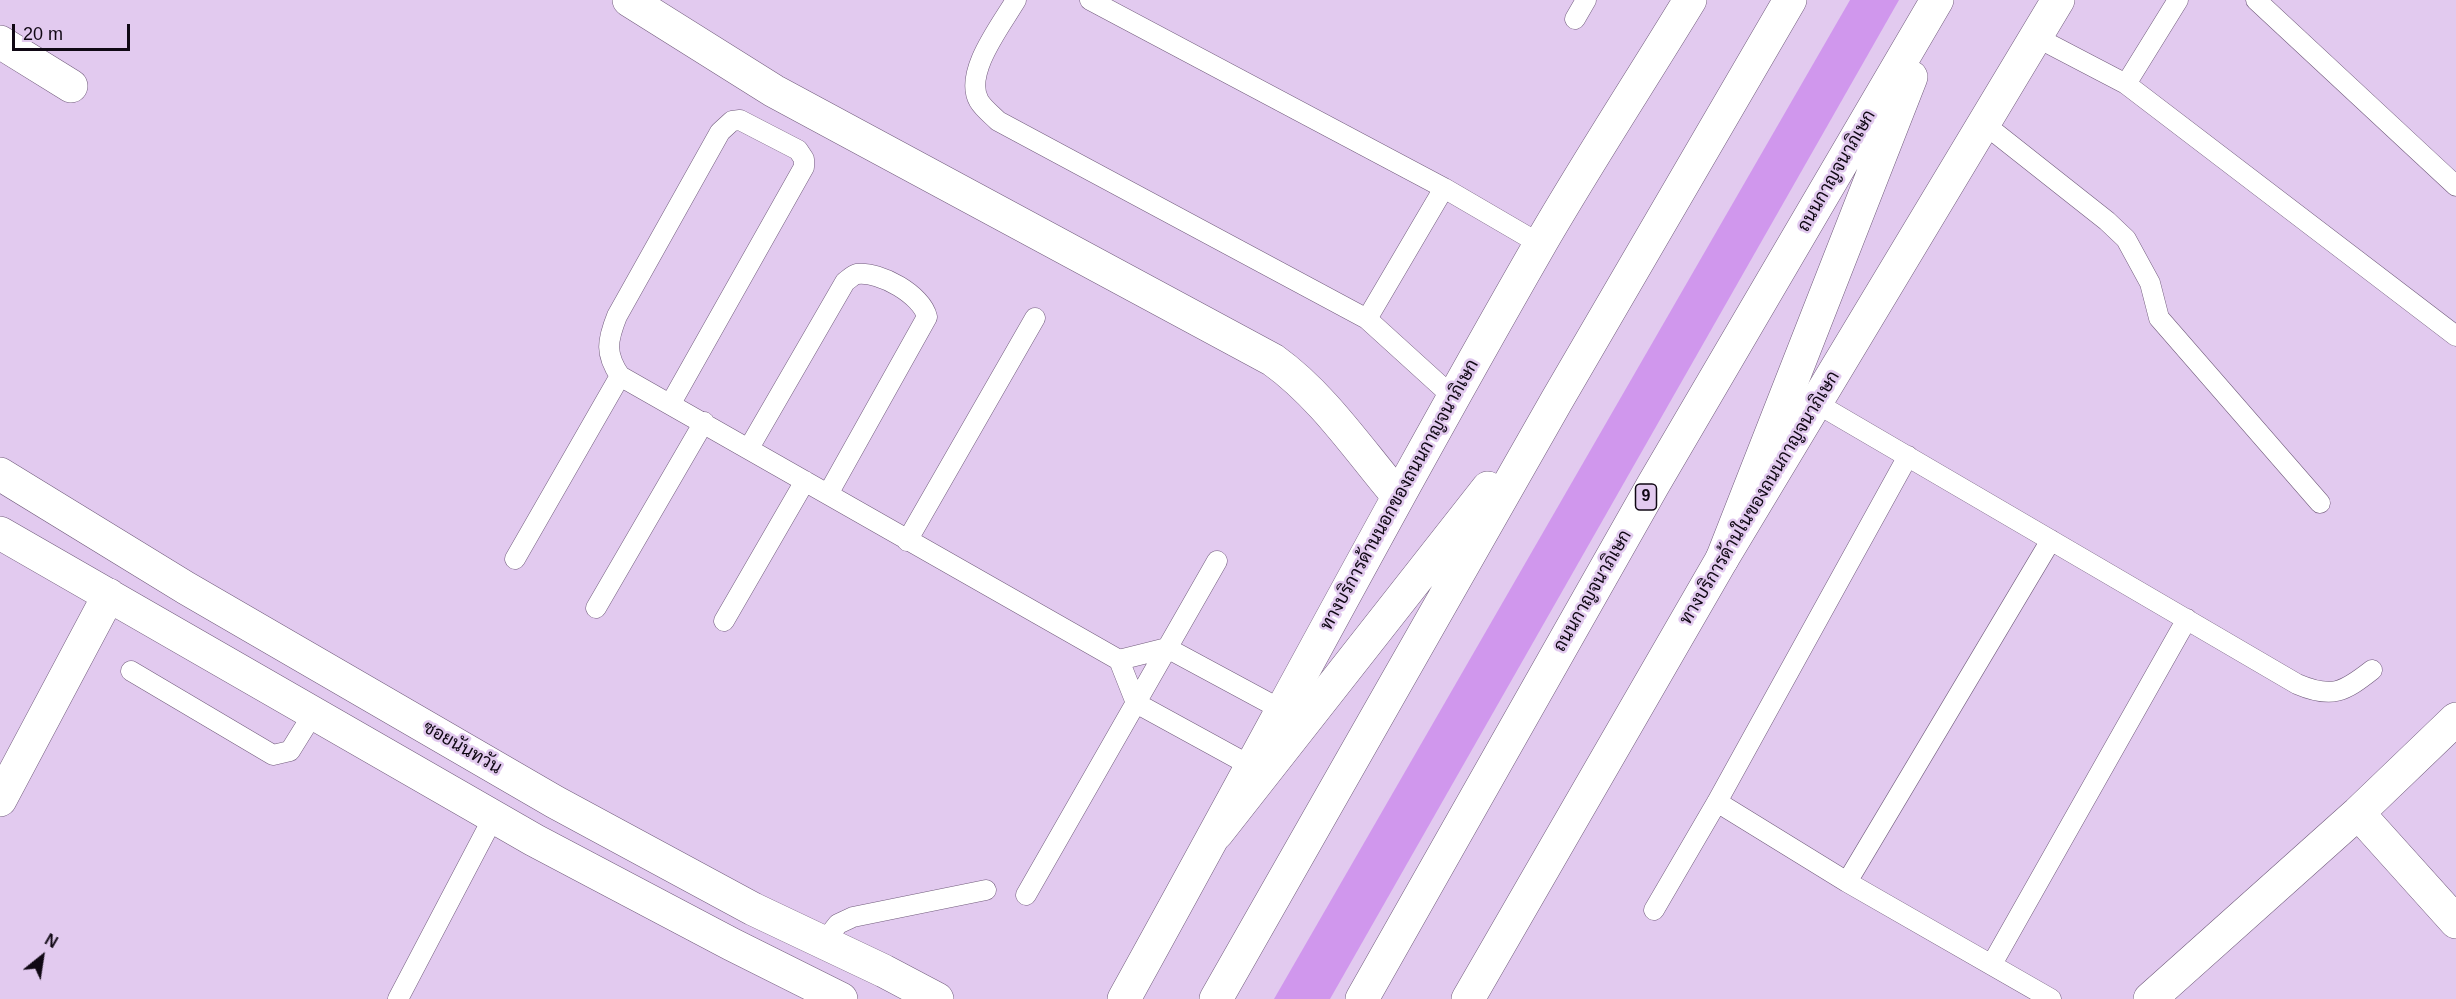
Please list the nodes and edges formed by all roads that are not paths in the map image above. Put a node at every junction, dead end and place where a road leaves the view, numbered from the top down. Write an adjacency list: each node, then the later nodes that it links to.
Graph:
1 (629, 0): 34 (main road)
2 (1016, 0): 21 (lane)
3 (1090, 0): 18 (lane)
4 (1586, 0): 11 (lane)
5 (1690, 0): 19 (main road, ทางบริการด้านนอกของถนนกาญจนาภิเษก)
6 (1790, 0): 25 (main road)
7 (1939, 0): 40 (main road); 79 (main road, ถนนกาญจนาภิเษก / 9)
8 (2058, 0): 12 (main road, ทางบริการด้านในของถนนกาญจนาภิเษก)
9 (2178, 0): 14 (lane)
10 (2256, 0): 17 (lane)
11 (1575, 19)
12 (2036, 37): 14 (lane); 16 (main road, ทางบริการด้านในของถนนกาญจนาภิเษก)
13 (0, 42): 15 (main road)
14 (2126, 84): 22 (lane)
15 (70, 86)
16 (1983, 123): 27 (main road, ทางบริการด้านในของถนนกาญจนาภิเษก); 35 (lane)
17 (2456, 186)
18 (1444, 188): 19 (lane); 21 (lane)
19 (1540, 244): 24 (main road, ทางบริการด้านนอกของถนนกาญจนาภิเษก)
20 (1035, 318): 38 (lane)
21 (1367, 320): 24 (lane)
22 (2456, 336)
23 (621, 376): 26 (lane); 26 (lane); 39 (lane)
24 (1455, 398): 34 (main road, ทางบริการด้านนอกของถนนกาญจนาภิเษก)
25 (1557, 400): 62 (main road); 78 (main road)
26 (671, 403): 28 (lane)
27 (1816, 403): 30 (lane); 40 (main road, ทางบริการด้านในของถนนกาญจนาภิเษก)
28 (704, 422): 29 (lane); 43 (lane)
29 (749, 448): 32 (lane); 33 (lane)
30 (1908, 456): 37 (lane); 59 (lane)
31 (0, 474): 46 (main road, ซอยนันทวัน)
32 (805, 481): 33 (lane); 45 (lane)
33 (828, 494): 38 (lane)
34 (1398, 496): 53 (main road, ทางบริการด้านนอกของถนนกาญจนาภิเษก)
35 (2320, 503)
36 (0, 533): 42 (main road)
37 (2050, 540): 44 (lane); 64 (lane)
38 (907, 541): 48 (lane)
39 (515, 559)
40 (1722, 559): 73 (main road, ทางบริการด้านในของถนนกาญจนาภิเษก)
41 (1217, 561): 47 (lane)
42 (109, 595): 49 (main road); 57 (main road)
43 (596, 608)
44 (2187, 619): 50 (lane); 72 (lane)
45 (724, 621)
46 (252, 627): 49 (main road); 58 (main road, ซอยนันทวัน)
47 (1167, 648): 48 (lane); 52 (lane); 53 (lane)
48 (1119, 660): 52 (lane)
49 (234, 667): 54 (main road)
50 (2372, 670)
51 (131, 672): 54 (lane)
52 (1136, 703): 56 (lane); 66 (lane)
53 (1282, 710): 56 (main road, ทางบริการด้านนอกของถนนกาญจนาภิเษก)
54 (313, 714): 61 (main road)
55 (2456, 719): 60 (main road)
56 (1251, 766): 62 (main road, ทางบริการด้านนอกของถนนกาญจนาภิเษก)
57 (0, 800)
58 (555, 802): 63 (main road); 67 (main road, ซอยนันทวัน)
59 (1717, 802): 64 (lane); 68 (lane)
60 (2358, 813): 69 (main road); 81 (main road)
61 (494, 816): 63 (main road); 74 (lane)
62 (1216, 833): 77 (main road, ทางบริการด้านนอกของถนนกาญจนาภิเษก)
63 (534, 840): 71 (main road)
64 (1847, 882): 72 (lane)
65 (986, 890): 70 (lane)
66 (1026, 895)
67 (753, 909): 70 (main road, ซอยนันทวัน); 71 (main road)
68 (1654, 910)
69 (2456, 922)
70 (822, 943): 76 (main road, ซอยนันทวัน)
71 (731, 944): 75 (main road)
72 (1992, 964): 80 (lane)
73 (1479, 995)
74 (398, 999)
75 (841, 999)
76 (937, 999)
77 (1124, 999)
78 (1216, 999)
79 (1362, 999)
80 (2050, 999)
81 (2150, 999)

